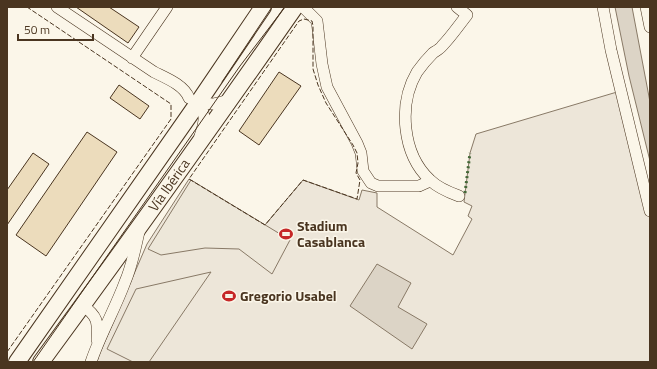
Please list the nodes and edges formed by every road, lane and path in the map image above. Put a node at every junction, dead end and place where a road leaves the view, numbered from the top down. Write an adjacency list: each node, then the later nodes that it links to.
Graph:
1 (57, 7): 10 (street)
2 (167, 7): 10 (street)
3 (263, 7): 12 (highway, Vía Ibérica)
4 (295, 7): 11 (highway, Vía Ibérica)
5 (303, 7): 14 (street)
6 (457, 7): 14 (street)
7 (603, 7): 16 (street)
8 (646, 7): 9 (street)
9 (650, 27)
10 (132, 58): 12 (street)
11 (230, 100): 12 (street); 13 (highway, Vía Ibérica)
12 (193, 101): 13 (street); 21 (highway, Vía Ibérica)
13 (196, 146): 17 (highway, Vía Ibérica)
14 (430, 181): 15 (street)
15 (459, 196)
16 (650, 211)
17 (140, 226): 18 (street); 19 (highway, Vía Ibérica)
18 (114, 308): 19 (street); 20 (street)
19 (87, 309): 20 (street); 22 (highway, Vía Ibérica)
20 (96, 347): 23 (street)
21 (17, 362)
22 (41, 362)
23 (91, 362)

